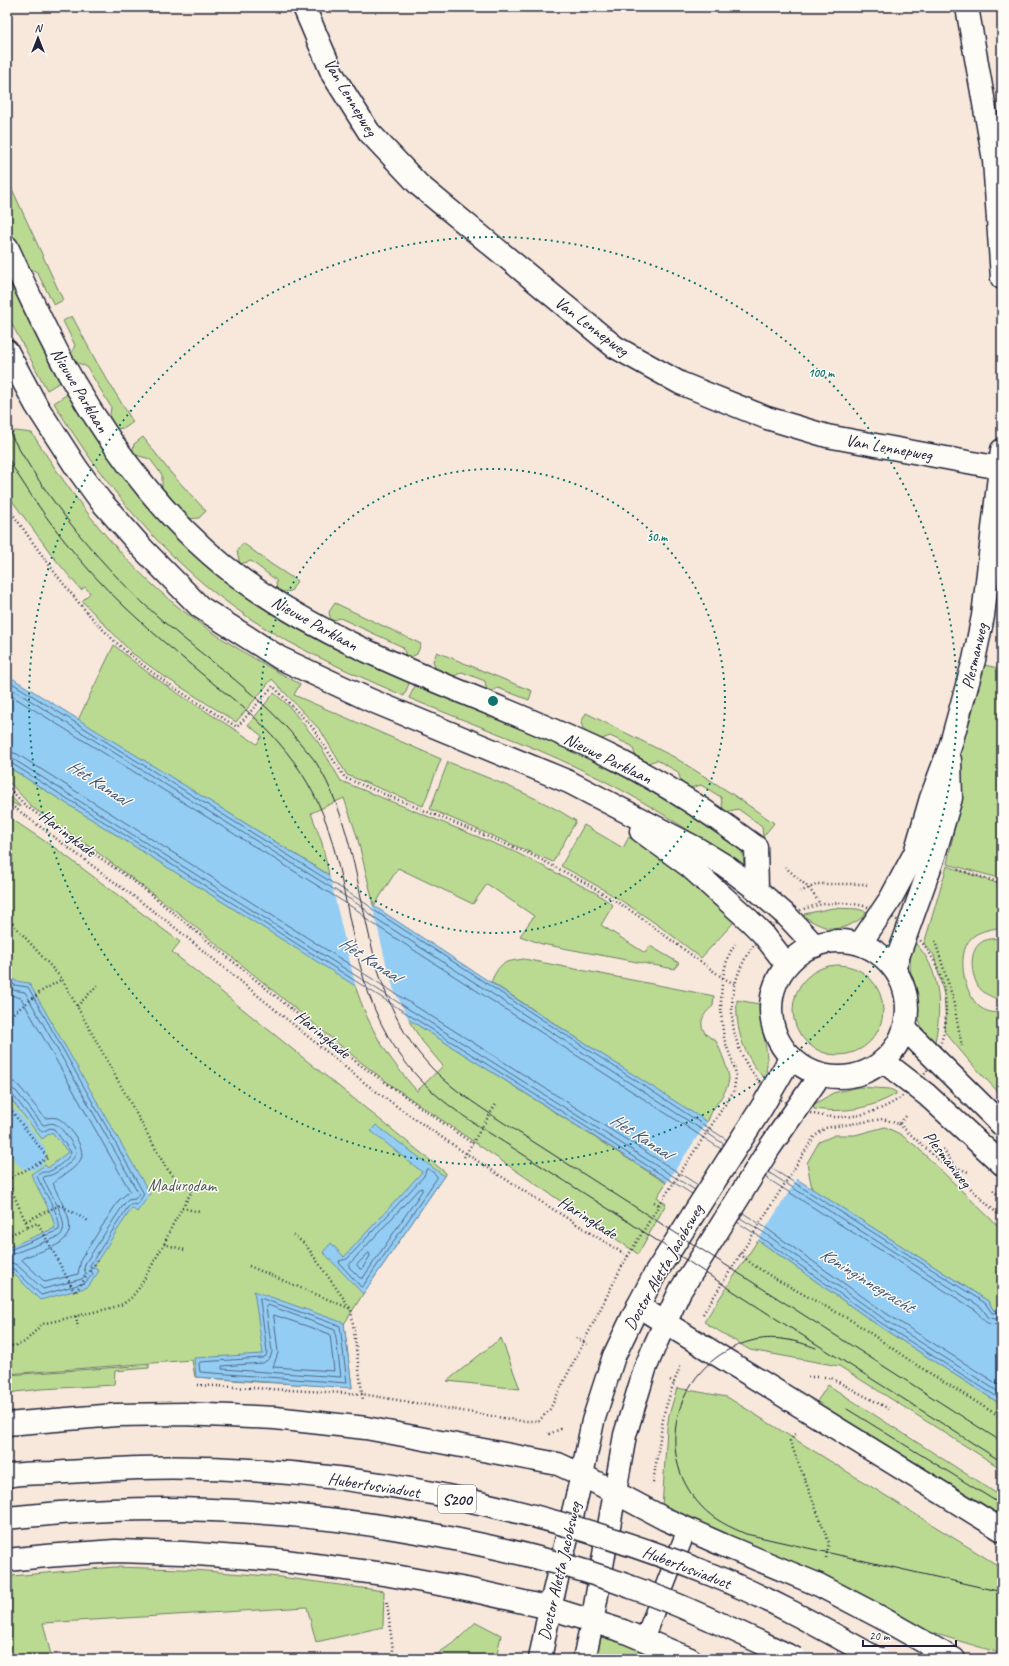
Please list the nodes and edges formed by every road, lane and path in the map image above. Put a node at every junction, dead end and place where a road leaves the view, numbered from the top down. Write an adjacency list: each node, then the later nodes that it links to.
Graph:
1 (304, 7): 7 (main road, Van Lennepweg)
2 (967, 7): 3 (main road)
3 (998, 159): 5 (main road)
4 (7, 247): 13 (main road, Nieuwe Parklaan)
5 (1002, 278)
6 (7, 351): 10 (main road)
7 (1001, 459): 9 (main road, Plesmanweg)
8 (7, 506): 29 (path)
9 (950, 747): 22 (main road, Plesmanweg); 26 (main road, Plesmanweg)
10 (569, 782): 16 (main road); 21 (main road)
11 (7, 786): 48 (path)
12 (7, 804): 49 (path, Haringkade)
13 (756, 847): 16 (main road); 17 (path)
14 (953, 868): 15 (path)
15 (1002, 883)
16 (757, 890): 19 (main road)
17 (820, 904): 18 (path); 19 (path)
18 (857, 904)
19 (787, 916): 21 (path); 24 (main road)
20 (7, 917): 27 (path)
21 (763, 934): 25 (main road); 29 (path)
22 (860, 944): 24 (main road); 26 (main road)
23 (924, 945): 33 (path)
24 (815, 946): 25 (main road)
25 (787, 965): 34 (main road)
26 (894, 968): 32 (main road)
27 (62, 979): 30 (path); 31 (path)
28 (99, 984): 30 (path)
29 (735, 984): 37 (path)
30 (77, 1006): 59 (path)
31 (7, 1018)
32 (905, 1029): 35 (main road); 46 (main road)
33 (944, 1031)
34 (791, 1057): 36 (main road); 37 (main road, Doctor Aletta Jacobsweg)
35 (883, 1061): 36 (main road); 51 (main road, Plesmanweg)
36 (820, 1075): 41 (main road, Doctor Aletta Jacobsweg)
37 (771, 1093): 41 (path); 73 (main road, Doctor Aletta Jacobsweg)
38 (496, 1104): 48 (path)
39 (7, 1106): 54 (path)
40 (896, 1107): 41 (path)
41 (796, 1108): 76 (main road, Doctor Aletta Jacobsweg)
42 (902, 1111): 44 (path, Plesmanweg)
43 (719, 1116): 58 (path)
44 (913, 1119)
45 (899, 1124): 52 (path)
46 (1002, 1125)
47 (939, 1143): 52 (path, Plesmanweg)
48 (473, 1144): 49 (path)
49 (465, 1156): 69 (path, Haringkade)
50 (797, 1163): 85 (path)
51 (1002, 1164)
52 (955, 1167): 53 (path); 61 (path, Plesmanweg)
53 (969, 1172)
54 (7, 1180): 62 (path)
55 (992, 1190): 56 (path)
56 (1002, 1199)
57 (654, 1202): 58 (path)
58 (659, 1205): 69 (path)
59 (182, 1208): 60 (path); 67 (path)
60 (200, 1212)
61 (1002, 1218)
62 (26, 1221): 63 (path); 64 (path)
63 (90, 1222)
64 (28, 1227): 66 (path); 71 (path)
65 (293, 1235): 74 (path)
66 (7, 1236)
67 (164, 1244): 68 (path); 75 (path)
68 (186, 1250)
69 (628, 1257): 70 (path, Haringkade); 79 (path)
70 (633, 1260)
71 (96, 1261)
72 (249, 1266): 74 (path)
73 (638, 1306): 76 (main road); 87 (main road, Doctor Aletta Jacobsweg)
74 (351, 1310): 79 (path)
75 (76, 1316): 77 (path); 80 (path)
76 (665, 1322): 84 (main road); 89 (main road, Doctor Aletta Jacobsweg)
77 (78, 1328)
78 (576, 1338): 79 (path)
79 (583, 1341): 81 (path)
80 (7, 1345)
81 (593, 1347)
82 (807, 1377): 83 (path)
83 (891, 1410)
84 (810, 1412): 92 (main road); 94 (path)
85 (1002, 1418)
86 (7, 1424): 87 (main road)
87 (582, 1475): 89 (main road); 95 (main road, Doctor Aletta Jacobsweg)
88 (7, 1476): 102 (main road, Hubertusviaduct / S200, bridge)
89 (616, 1493): 91 (main road); 96 (main road, Doctor Aletta Jacobsweg)
90 (7, 1518): 101 (main road, S200, bridge)
91 (687, 1529): 94 (main road); 97 (lane)
92 (1002, 1530)
93 (7, 1560): 95 (main road)
94 (820, 1585): 103 (main road)
95 (550, 1608): 96 (main road); 98 (main road, Doctor Aletta Jacobsweg)
96 (592, 1623): 97 (main road); 99 (main road, Doctor Aletta Jacobsweg)
97 (644, 1639): 100 (main road)
98 (540, 1659)
99 (584, 1659)
100 (690, 1659)
101 (796, 1659)
102 (878, 1659)
103 (954, 1659)

